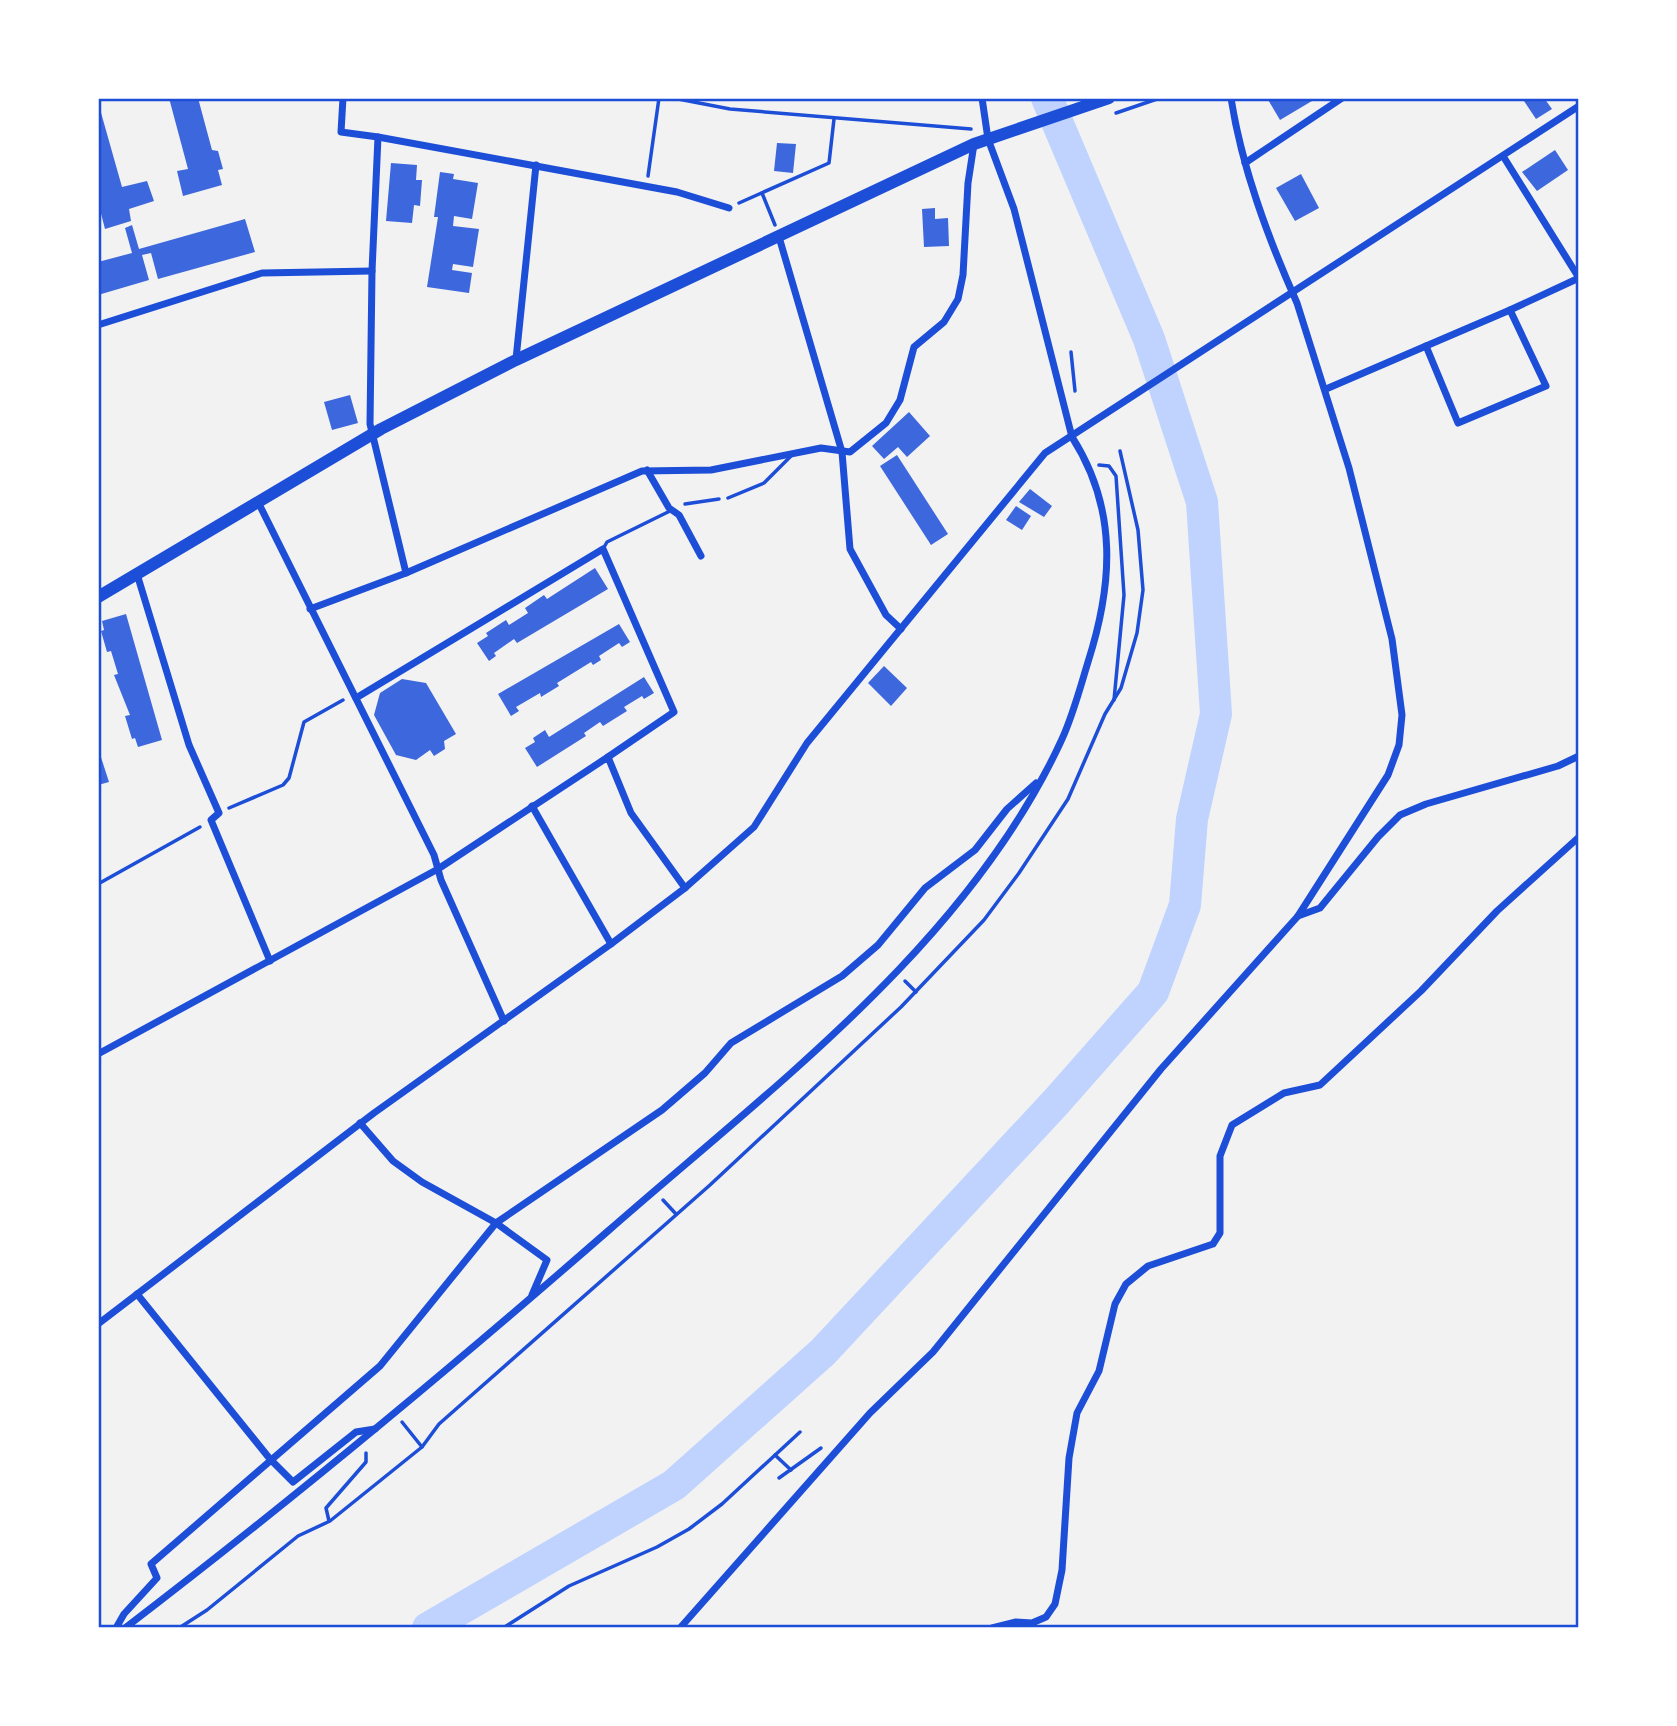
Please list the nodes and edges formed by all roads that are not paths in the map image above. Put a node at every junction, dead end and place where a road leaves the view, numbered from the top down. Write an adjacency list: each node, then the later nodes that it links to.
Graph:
1 (343, 98): 7 (street)
2 (982, 98): 8 (street)
3 (1109, 98): 8 (highway)
4 (1231, 98): 11 (street)
5 (1342, 98): 11 (street)
6 (1579, 106): 10 (street)
7 (379, 137): 12 (street); 15 (street)
8 (988, 139): 9 (highway); 24 (street)
9 (974, 144): 14 (highway); 26 (street)
10 (1503, 156): 16 (street); 17 (street)
11 (1245, 163): 17 (street)
12 (536, 165): 13 (street); 21 (street)
13 (729, 208)
14 (779, 237): 21 (highway); 26 (street)
15 (372, 271): 19 (street); 23 (street)
16 (1579, 278): 18 (street)
17 (1293, 292): 22 (street); 24 (street)
18 (1510, 310): 20 (street); 20 (street)
19 (98, 325)
20 (1426, 346): 22 (street)
21 (516, 360): 23 (highway)
22 (1325, 389): 46 (street)
23 (371, 434): 29 (highway); 33 (street)
24 (1072, 437): 37 (street); 41 (street)
25 (794, 452): 26 (street); 27 (street); 28 (lane)
26 (842, 452): 37 (street)
27 (647, 470): 30 (street); 33 (street)
28 (728, 498)
29 (258, 502): 34 (highway); 36 (street)
30 (674, 508): 31 (lane); 32 (street)
31 (603, 549): 38 (street); 40 (street)
32 (701, 556)
33 (406, 573): 36 (street)
34 (137, 574): 35 (highway); 48 (street)
35 (98, 597)
36 (310, 609): 38 (street)
37 (901, 629): 45 (street)
38 (352, 698): 44 (street)
39 (1579, 756): 46 (street)
40 (608, 757): 42 (street); 45 (street)
41 (1044, 776): 52 (street); 54 (street)
42 (532, 806): 44 (street); 47 (street)
43 (1579, 837): 61 (street)
44 (438, 869): 48 (street); 49 (street)
45 (685, 888): 47 (street)
46 (1298, 916): 60 (street)
47 (611, 944): 49 (street)
48 (270, 961): 50 (street)
49 (504, 1021): 51 (street)
50 (98, 1054)
51 (360, 1123): 52 (street); 53 (street)
52 (496, 1223): 54 (street); 57 (street)
53 (137, 1294): 55 (street); 57 (street)
54 (530, 1299): 56 (street)
55 (98, 1324)
56 (376, 1429): 57 (street); 59 (street)
57 (270, 1459): 58 (street)
58 (116, 1628)
59 (125, 1628)
60 (680, 1628)
61 (992, 1628)

